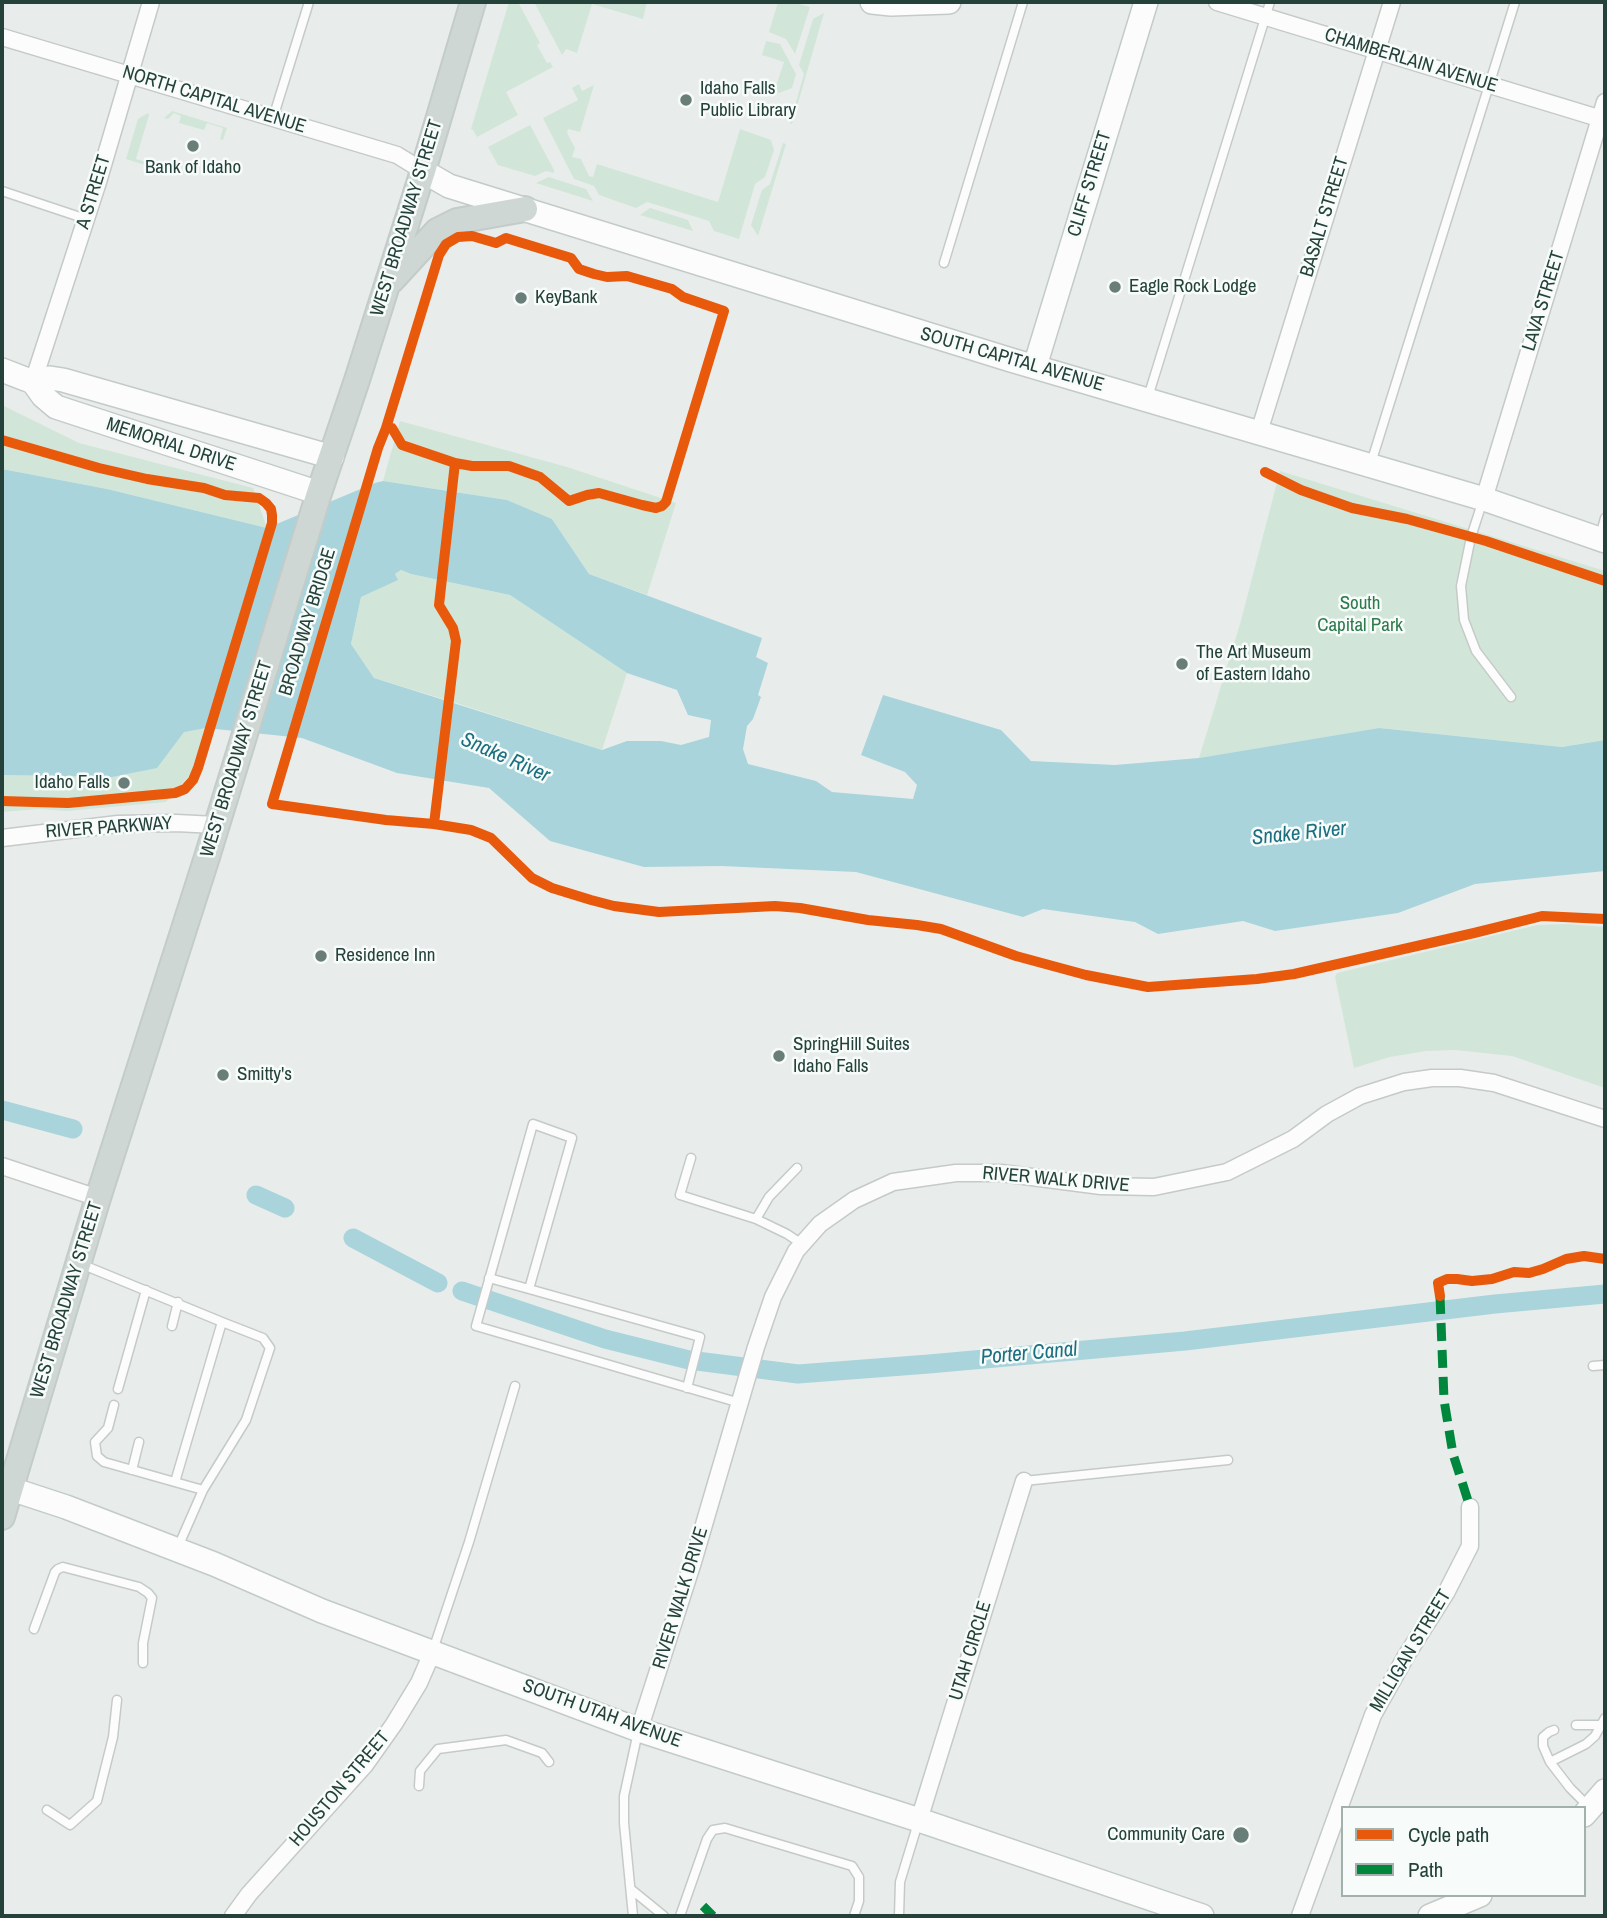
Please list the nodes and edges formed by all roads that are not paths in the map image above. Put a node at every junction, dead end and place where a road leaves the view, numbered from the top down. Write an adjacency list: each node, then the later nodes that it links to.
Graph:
1 (151, 2): 14 (street, A STREET)
2 (309, 2): 17 (lane)
3 (473, 2): 18 (main road, WEST BROADWAY STREET)
4 (949, 2): 10 (main road)
5 (1023, 2): 22 (lane)
6 (1146, 2): 24 (main road, CLIFF STREET)
7 (1217, 2): 11 (street, CHAMBERLAIN AVENUE)
8 (1392, 2): 13 (street, BASALT STREET)
9 (1515, 2): 15 (lane)
10 (882, 3)
11 (1268, 9): 13 (street, CHAMBERLAIN AVENUE); 27 (lane)
12 (2, 37): 14 (street, NORTH CAPITAL AVENUE)
13 (1377, 50): 15 (street, CHAMBERLAIN AVENUE); 28 (street, BASALT STREET)
14 (129, 74): 17 (street, NORTH CAPITAL AVENUE); 21 (street, A STREET)
15 (1490, 85): 16 (street, CHAMBERLAIN AVENUE); 30 (lane)
16 (1604, 113): 31 (street, LAVA STREET)
17 (273, 118): 18 (street, NORTH CAPITAL AVENUE)
18 (423, 170): 20 (main road, SOUTH CAPITAL AVENUE); 23 (main road, WEST BROADWAY STREET)
19 (2, 191): 21 (lane)
20 (525, 209): 23 (main road); 24 (main road, SOUTH CAPITAL AVENUE)
21 (86, 219): 26 (street, A STREET)
22 (944, 263)
23 (387, 286): 29 (main road, WEST BROADWAY STREET)
24 (1035, 366): 27 (main road, SOUTH CAPITAL AVENUE)
25 (2, 370): 26 (main road, MEMORIAL DRIVE)
26 (33, 382): 29 (main road, MEMORIAL DRIVE); 32 (main road, MEMORIAL DRIVE)
27 (1147, 400): 28 (main road, SOUTH CAPITAL AVENUE)
28 (1259, 432): 30 (main road, SOUTH CAPITAL AVENUE)
29 (332, 457): 32 (main road, WEST BROADWAY STREET)
30 (1371, 466): 31 (main road, SOUTH CAPITAL AVENUE)
31 (1484, 499): 33 (main road, SOUTH CAPITAL AVENUE); 34 (lane)
32 (317, 501): 35 (main road, WEST BROADWAY STREET)
33 (1603, 533)
34 (1511, 697)
35 (216, 825): 36 (street, RIVER PARKWAY); 41 (main road, WEST BROADWAY STREET)
36 (2, 838)
37 (1605, 1119): 43 (street, RIVER WALK DRIVE)
38 (691, 1158): 42 (lane)
39 (2, 1166): 41 (street)
40 (797, 1168): 42 (lane)
41 (98, 1198): 44 (main road, WEST BROADWAY STREET)
42 (756, 1219): 43 (lane)
43 (802, 1244): 56 (street, RIVER WALK DRIVE)
44 (78, 1263): 47 (lane); 63 (main road, WEST BROADWAY STREET)
45 (489, 1278): 46 (lane); 46 (lane); 54 (lane)
46 (529, 1289): 54 (lane)
47 (146, 1290): 48 (lane); 55 (lane)
48 (178, 1303): 49 (lane); 50 (lane)
49 (222, 1322): 62 (lane); 64 (lane)
50 (172, 1326)
51 (1605, 1365): 52 (lane)
52 (1593, 1366)
53 (515, 1386): 69 (lane)
54 (687, 1388): 56 (lane)
55 (118, 1389)
56 (742, 1397): 74 (street, RIVER WALK DRIVE)
57 (114, 1405): 60 (lane)
58 (139, 1442): 60 (lane)
59 (1228, 1460): 61 (lane)
60 (132, 1470): 62 (lane)
61 (1024, 1481): 83 (street, UTAH CIRCLE)
62 (174, 1482): 64 (lane)
63 (6, 1487): 66 (main road, WEST BROADWAY STREET); 67 (main road, SOUTH UTAH AVENUE)
64 (203, 1490): 67 (lane)
65 (1470, 1507): 93 (street, MILLIGAN STREET)
66 (2, 1517)
67 (177, 1550): 69 (main road, SOUTH UTAH AVENUE)
68 (34, 1629): 70 (lane)
69 (432, 1653): 74 (main road, SOUTH UTAH AVENUE); 86 (street, HOUSTON STREET)
70 (143, 1663)
71 (117, 1700): 81 (lane)
72 (1603, 1721): 73 (lane); 77 (lane)
73 (1576, 1725)
74 (639, 1730): 83 (main road, SOUTH UTAH AVENUE); 84 (lane)
75 (1554, 1730): 77 (lane)
76 (549, 1762): 78 (lane)
77 (1550, 1762): 80 (lane)
78 (419, 1786)
79 (1605, 1791): 82 (main road)
80 (1584, 1806)
81 (47, 1810)
82 (1588, 1812)
83 (919, 1821): 91 (lane); 92 (main road, SOUTH UTAH AVENUE)
84 (632, 1890): 87 (lane); 88 (lane)
85 (1475, 1897): 94 (main road)
86 (233, 1916)
87 (633, 1916)
88 (664, 1916)
89 (680, 1916): 90 (lane)
90 (854, 1916)
91 (899, 1916)
92 (1202, 1916)
93 (1300, 1916)
94 (1430, 1916)

